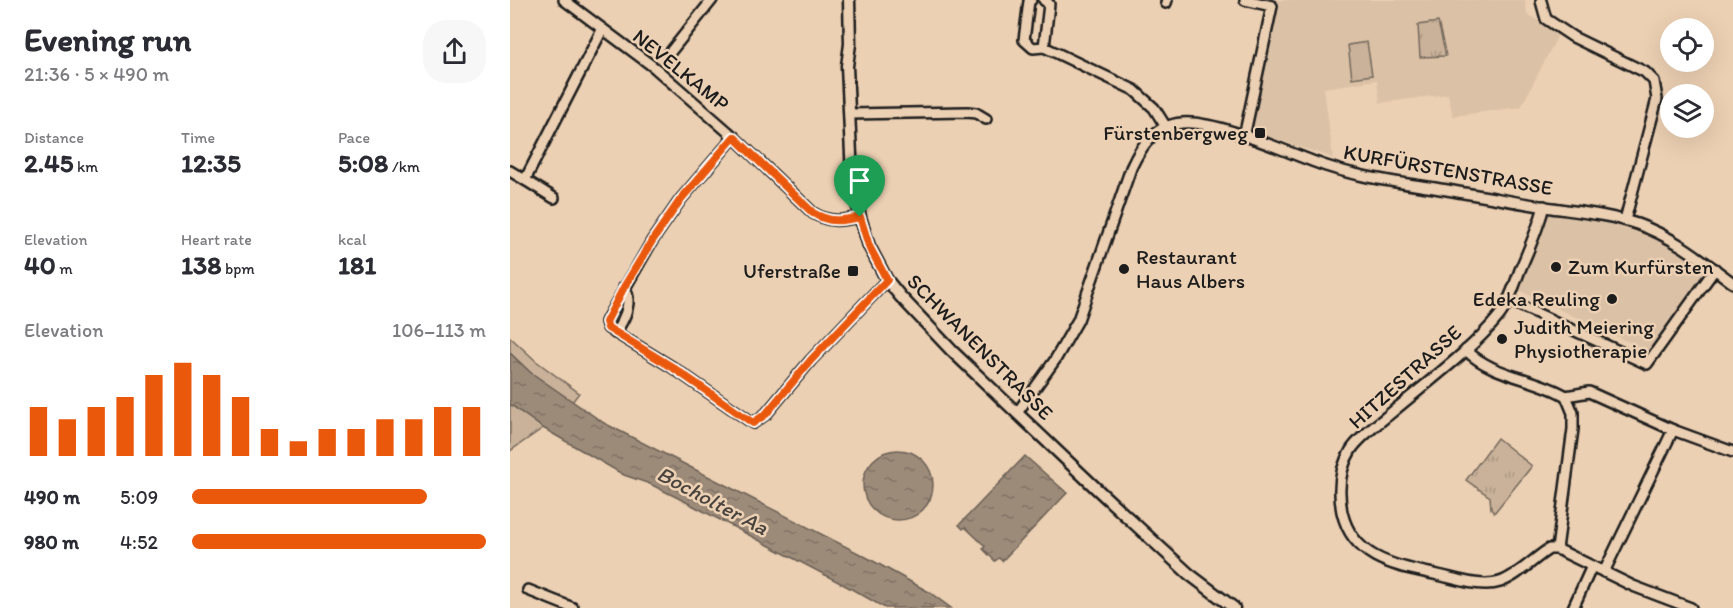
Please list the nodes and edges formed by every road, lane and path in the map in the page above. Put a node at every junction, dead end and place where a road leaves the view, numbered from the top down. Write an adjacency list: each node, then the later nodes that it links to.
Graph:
1 (564, 0): 8 (street, NEVELKAMP)
2 (712, 0): 10 (street)
3 (849, 0): 11 (street, SCHWANENSTRASSE)
4 (1031, 0): 9 (street)
5 (1044, 0): 9 (street)
6 (1245, 0): 15 (street)
7 (1540, 1): 21 (street)
8 (602, 30): 14 (street, NEVELKAMP); 17 (street)
9 (1044, 47): 13 (street)
10 (668, 55)
11 (850, 114): 12 (street); 20 (street, SCHWANENSTRASSE)
12 (986, 119)
13 (1166, 127): 15 (street, KURFÜRSTENSTRASSE); 30 (street)
14 (734, 137): 20 (street, NEVELKAMP); 25 (street)
15 (1244, 137): 19 (street, KURFÜRSTENSTRASSE)
16 (510, 171): 17 (street)
17 (525, 180): 18 (street)
18 (554, 198)
19 (1544, 206): 21 (street, KURFÜRSTENSTRASSE); 26 (street, HITZESTRASSE)
20 (860, 217): 23 (street, SCHWANENSTRASSE)
21 (1625, 220): 22 (street, KURFÜRSTENSTRASSE)
22 (1714, 270): 24 (street, KURFÜRSTENSTRASSE); 26 (street)
23 (887, 280): 27 (street); 30 (street, SCHWANENSTRASSE)
24 (1733, 283)
25 (624, 287): 27 (street); 27 (street)
26 (1508, 300): 28 (street, HITZESTRASSE)
27 (615, 333)
28 (1466, 350): 29 (street); 33 (street, HITZESTRASSE)
29 (1566, 396): 31 (street); 33 (street)
30 (1017, 412): 38 (street, SCHWANENSTRASSE)
31 (1673, 430): 32 (street); 35 (street)
32 (1733, 453)
33 (1557, 549): 34 (street)
34 (1592, 566): 35 (street); 39 (street)
35 (1604, 572): 40 (street)
36 (528, 590): 37 (street)
37 (573, 608)
38 (1234, 608)
39 (1573, 608)
40 (1691, 608)

